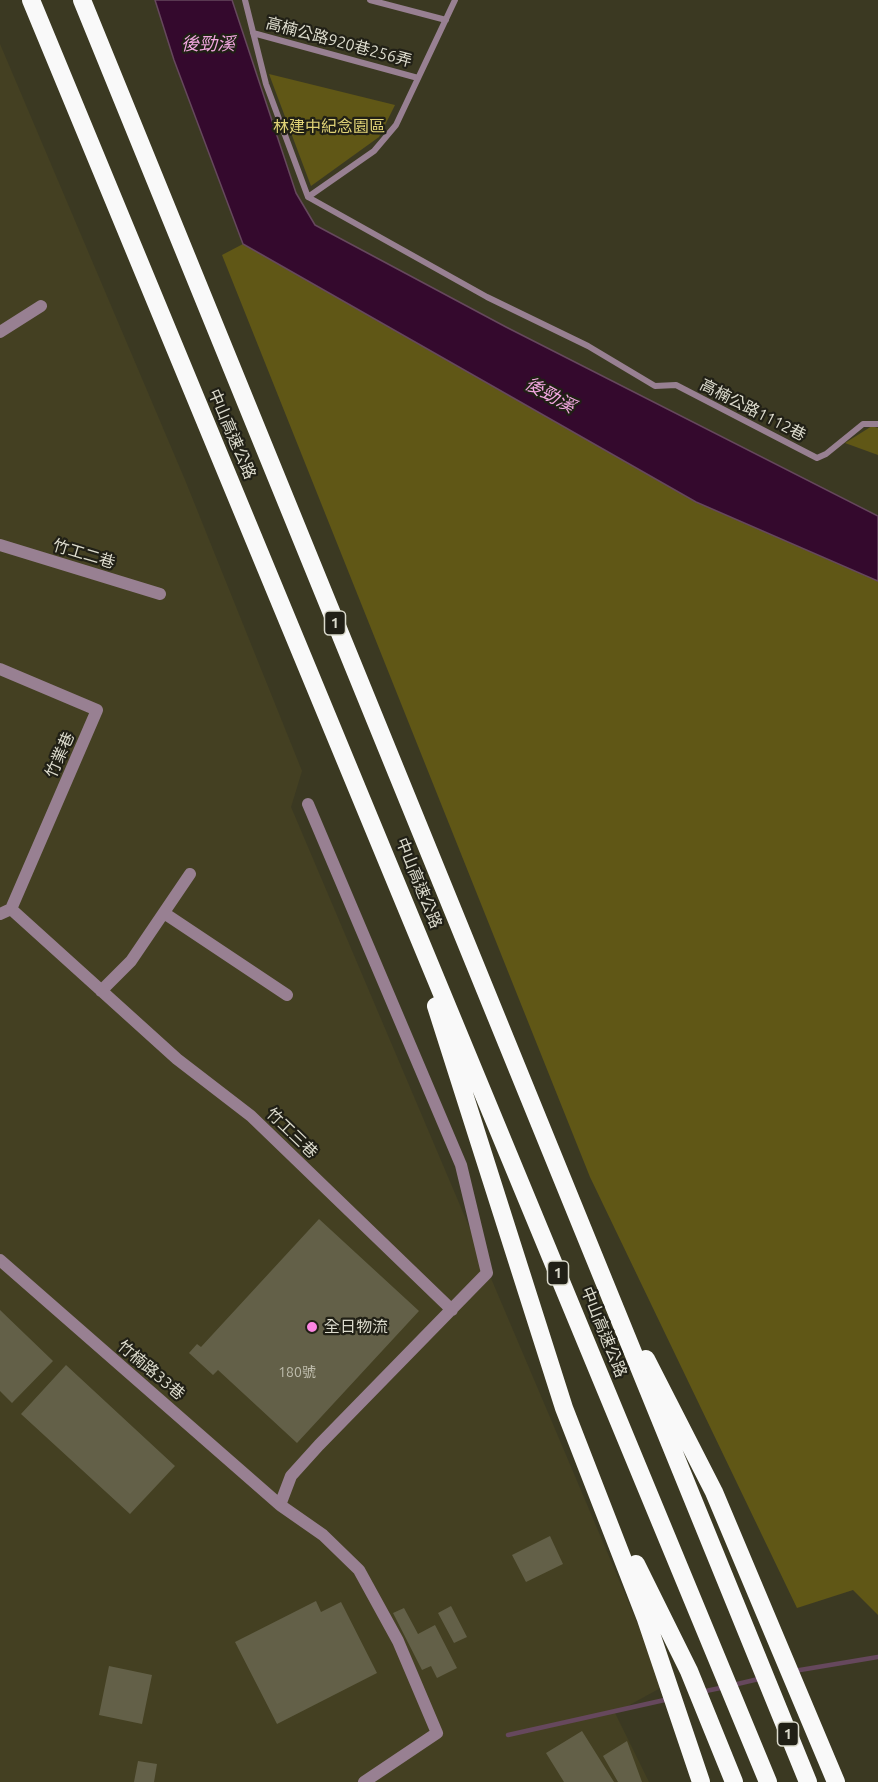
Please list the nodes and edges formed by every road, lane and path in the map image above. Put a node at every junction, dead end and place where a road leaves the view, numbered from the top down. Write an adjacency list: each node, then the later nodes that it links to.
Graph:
1 (31, 0): 17 (highway, 中山高速公路 / 1)
2 (82, 0): 23 (highway, 中山高速公路 / 1)
3 (245, 0): 7 (lane)
4 (370, 0): 6 (lane)
5 (455, 0): 6 (lane)
6 (446, 20): 8 (lane)
7 (253, 33): 8 (lane, 高楠公路920巷256弄); 9 (lane)
8 (418, 78): 9 (lane)
9 (308, 197): 12 (lane, 高楠公路1112巷)
10 (41, 306): 11 (street)
11 (0, 332)
12 (878, 424)
13 (0, 544): 14 (street, 竹工二巷)
14 (160, 594)
15 (0, 669): 19 (street, 竹業巷)
16 (308, 804): 25 (street)
17 (392, 870): 26 (highway); 31 (highway, 中山高速公路 / 1)
18 (190, 874): 20 (street)
19 (5, 912): 21 (street, 竹工三巷)
20 (164, 913): 21 (street); 22 (street)
21 (101, 991): 25 (street, 竹工三巷)
22 (287, 995)
23 (587, 1246): 32 (highway, 中山高速公路 / 1); 33 (highway)
24 (0, 1260): 27 (street, 竹楠路33巷)
25 (452, 1310): 27 (street)
26 (597, 1488): 29 (highway); 30 (highway)
27 (280, 1505): 28 (street, 竹楠路33巷)
28 (364, 1782)
29 (701, 1782)
30 (734, 1782)
31 (768, 1782)
32 (808, 1782)
33 (836, 1782)

